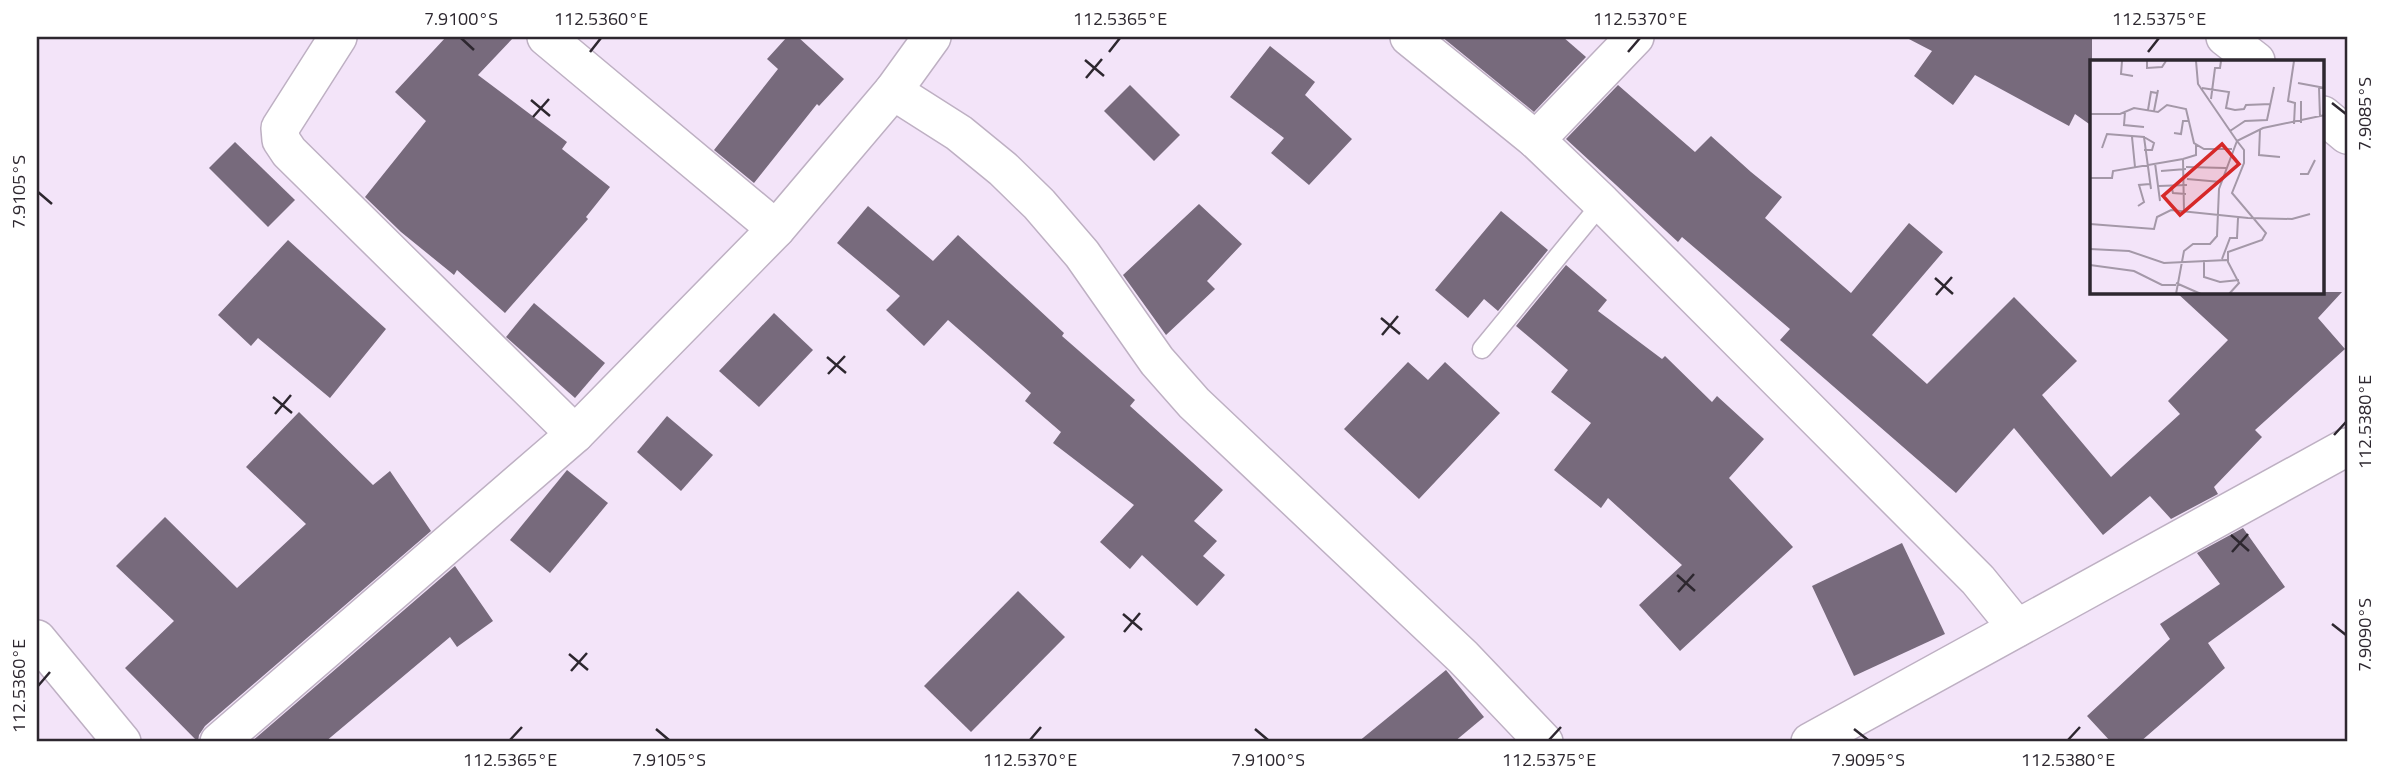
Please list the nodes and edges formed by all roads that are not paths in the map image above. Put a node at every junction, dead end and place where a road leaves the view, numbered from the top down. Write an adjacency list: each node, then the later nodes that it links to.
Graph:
1 (338, 37): 15 (street)
2 (546, 37): 13 (street)
3 (932, 37): 8 (street)
4 (1409, 37): 11 (street)
5 (1635, 37): 11 (street)
6 (2225, 37): 7 (street)
7 (2255, 60)
8 (893, 91): 13 (street); 21 (street)
9 (2324, 116): 10 (street)
10 (2347, 135)
11 (1536, 140): 12 (street)
12 (1602, 202): 14 (lane); 17 (street)
13 (776, 229): 15 (street)
14 (1482, 349)
15 (575, 434): 20 (street)
16 (2347, 447): 17 (street)
17 (2017, 628): 22 (street)
18 (37, 639): 19 (street)
19 (122, 742)
20 (219, 742)
21 (1544, 742)
22 (1810, 742)

